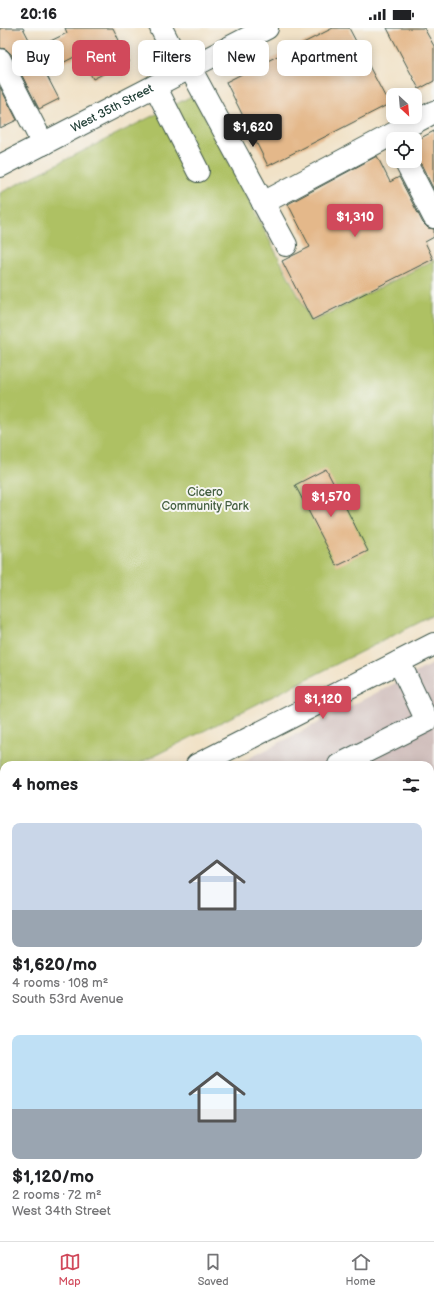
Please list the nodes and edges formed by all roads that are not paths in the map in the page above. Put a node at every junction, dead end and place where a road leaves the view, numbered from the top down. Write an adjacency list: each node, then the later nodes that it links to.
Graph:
1 (161, 28): 3 (street)
2 (267, 28): 5 (street, West 35th Street)
3 (168, 40)
4 (0, 60): 12 (street)
5 (205, 60)
6 (174, 76): 8 (street, West 35th Street)
7 (189, 76): 16 (street)
8 (155, 86): 12 (street, West 35th Street); 15 (street)
9 (434, 112): 10 (street)
10 (400, 132)
11 (386, 140): 16 (street)
12 (43, 144): 13 (street, West 35th Street)
13 (0, 166)
14 (409, 168): 17 (street)
15 (198, 171)
16 (263, 203): 18 (street)
17 (434, 217)
18 (286, 245)
19 (434, 644): 20 (street)
20 (399, 662): 21 (street); 22 (street)
21 (431, 719): 23 (street)
22 (205, 761)
23 (347, 761)

